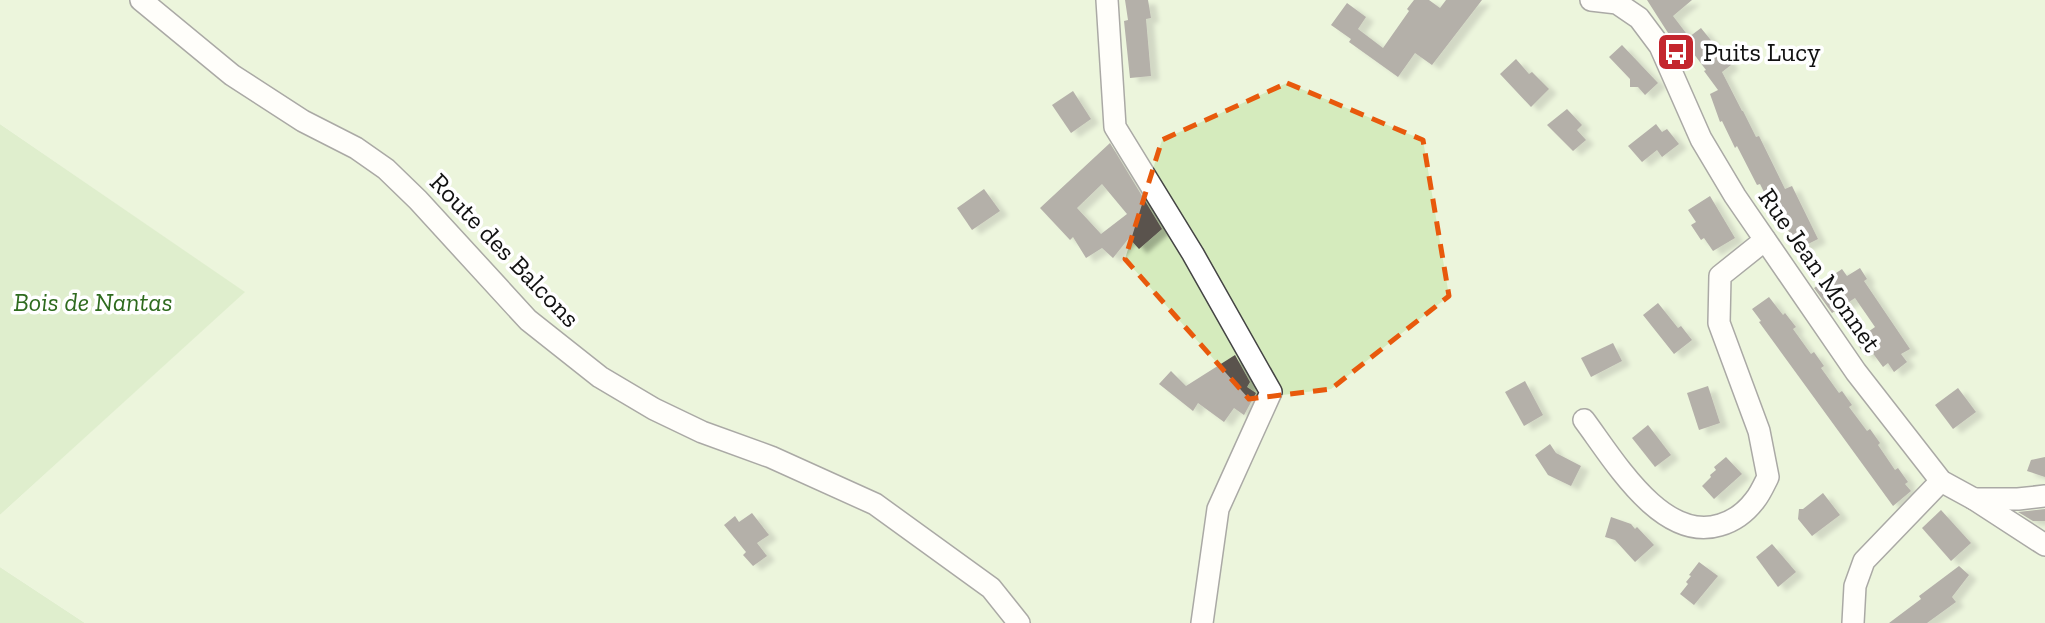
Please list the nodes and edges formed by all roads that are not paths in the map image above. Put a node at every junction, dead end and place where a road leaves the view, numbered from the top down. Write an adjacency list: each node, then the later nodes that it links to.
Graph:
1 (141, 0): 11 (street, Route des Balcons)
2 (1107, 0): 12 (street)
3 (1591, 0): 4 (street, Rue Jean Monnet)
4 (1618, 2): 5 (street, Rue Jean Monnet)
5 (1765, 240): 6 (street); 7 (street, Rue Jean Monnet)
6 (1584, 420)
7 (1941, 481): 9 (street, Rue Jean Monnet); 13 (street)
8 (2045, 496): 9 (street)
9 (1974, 499): 10 (street, Rue Jean Monnet)
10 (2045, 545)
11 (1019, 623)
12 (1202, 623)
13 (1853, 623)

